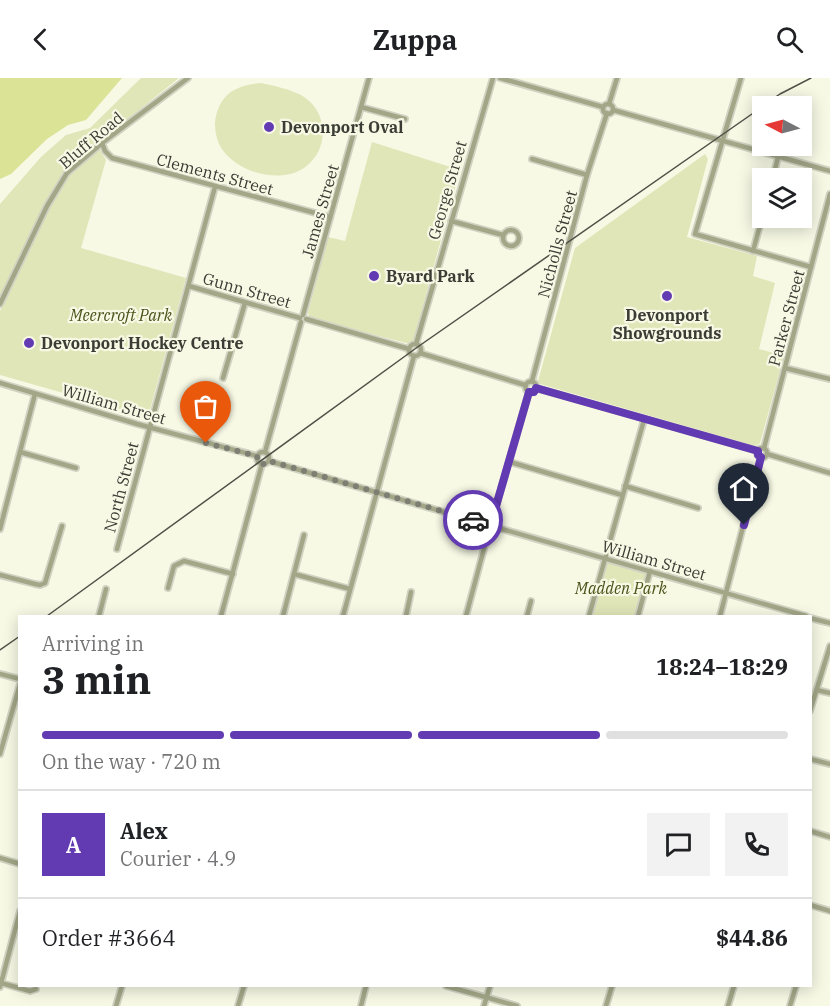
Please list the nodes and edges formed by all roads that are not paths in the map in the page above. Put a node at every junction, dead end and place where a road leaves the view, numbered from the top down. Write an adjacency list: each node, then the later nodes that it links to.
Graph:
1 (188, 78): 14 (street, Bluff Road)
2 (369, 78): 8 (street, James Street)
3 (493, 78): 23 (street, George Street)
4 (500, 78): 9 (street)
5 (616, 78): 7 (street)
6 (741, 78): 13 (street)
7 (609, 104): 9 (street); 10 (street)
8 (361, 107): 12 (street); 22 (street, James Street)
9 (603, 107): 11 (street)
10 (613, 110): 11 (street); 13 (street)
11 (607, 113): 19 (street, Nicholls Street)
12 (405, 119)
13 (721, 141): 15 (street); 26 (street)
14 (102, 143): 20 (street, Clements Street); 29 (street, Bluff Road)
15 (778, 157): 17 (street); 18 (street)
16 (532, 159): 19 (street)
17 (775, 168)
18 (830, 171)
19 (587, 175): 39 (street, Nicholls Street)
20 (215, 187): 22 (street, Clements Street); 28 (street, North Street)
21 (830, 194): 27 (street, Parker Street)
22 (330, 218): 31 (street, James Street)
23 (451, 221): 25 (street); 32 (street, George Street)
24 (759, 228): 26 (street)
25 (503, 235)
26 (753, 250): 27 (street)
27 (811, 267): 36 (street, Parker Street)
28 (189, 286): 30 (street, Gunn Street); 46 (street, North Street)
29 (0, 303)
30 (244, 303): 31 (street, Gunn Street); 37 (street)
31 (303, 318): 33 (street, Gunn Street); 50 (street, James Street)
32 (416, 344): 33 (street); 34 (street)
33 (409, 349): 35 (street)
34 (420, 353): 35 (street); 41 (street)
35 (414, 356): 60 (street)
36 (785, 368): 38 (street); 47 (street, Parker Street)
37 (223, 378)
38 (830, 379)
39 (532, 381): 41 (street); 42 (street)
40 (0, 383): 44 (street, William Street)
41 (525, 385): 43 (street)
42 (536, 388): 43 (street); 45 (street)
43 (529, 392): 55 (street)
44 (35, 394): 46 (street, William Street); 49 (street)
45 (644, 420): 48 (street); 59 (street)
46 (149, 427): 52 (street, William Street); 70 (street, North Street)
47 (764, 448): 48 (street); 51 (street)
48 (758, 451): 53 (street)
49 (20, 452): 57 (street); 67 (street)
50 (264, 452): 52 (street); 54 (street)
51 (767, 454): 53 (street); 58 (street)
52 (257, 456): 56 (street)
53 (761, 457): 80 (street)
54 (269, 461): 56 (street); 60 (street)
55 (510, 462): 61 (street); 63 (street)
56 (261, 464): 73 (street)
57 (76, 468)
58 (830, 473)
59 (625, 486): 61 (street); 62 (street)
60 (376, 493): 64 (street); 78 (street)
61 (622, 495): 71 (street)
62 (698, 508)
63 (492, 520): 64 (street); 66 (street)
64 (485, 524): 68 (street)
65 (62, 526): 75 (street)
66 (495, 527): 68 (street); 71 (street, William Street)
67 (0, 529)
68 (489, 530): 87 (street)
69 (304, 535): 74 (street)
70 (117, 549)
71 (604, 559): 72 (street, William Street); 89 (street)
72 (650, 571): 80 (street, William Street); 90 (street)
73 (232, 574): 76 (street); 83 (street)
74 (294, 574): 78 (street); 84 (street)
75 (0, 575)
76 (168, 588)
77 (106, 589): 82 (street)
78 (350, 589): 85 (street)
79 (411, 592): 86 (street)
80 (726, 594): 91 (street); 92 (street, William Street)
81 (531, 601): 88 (street)
82 (99, 615)
83 (221, 615)
84 (283, 615)
85 (343, 615)
86 (406, 615)
87 (466, 615)
88 (527, 615)
89 (590, 615)
90 (638, 615)
91 (720, 615)
92 (801, 615)
93 (812, 618): 94 (street, William Street)
94 (830, 623)
95 (830, 646): 98 (street)
96 (0, 674): 97 (street)
97 (18, 678)
98 (816, 690): 100 (street); 101 (street)
99 (18, 691): 102 (street)
100 (830, 693)
101 (812, 704)
102 (0, 754)
103 (812, 760): 104 (street)
104 (830, 764)
105 (812, 832): 106 (street)
106 (830, 837)
107 (0, 858): 108 (street)
108 (18, 863)
109 (812, 906): 110 (street)
110 (830, 910)
111 (18, 918): 112 (street)
112 (0, 985): 121 (street)
113 (122, 987): 123 (street)
114 (244, 987): 124 (street)
115 (366, 987): 125 (street)
116 (450, 987): 122 (street)
117 (490, 987): 122 (street)
118 (612, 987): 128 (street)
119 (734, 987): 129 (street)
120 (796, 987): 130 (street)
121 (36, 989)
122 (487, 997): 126 (street); 127 (street)
123 (116, 1006)
124 (238, 1006)
125 (361, 1006)
126 (484, 1006)
127 (517, 1006)
128 (606, 1006)
129 (728, 1006)
130 (790, 1006)

